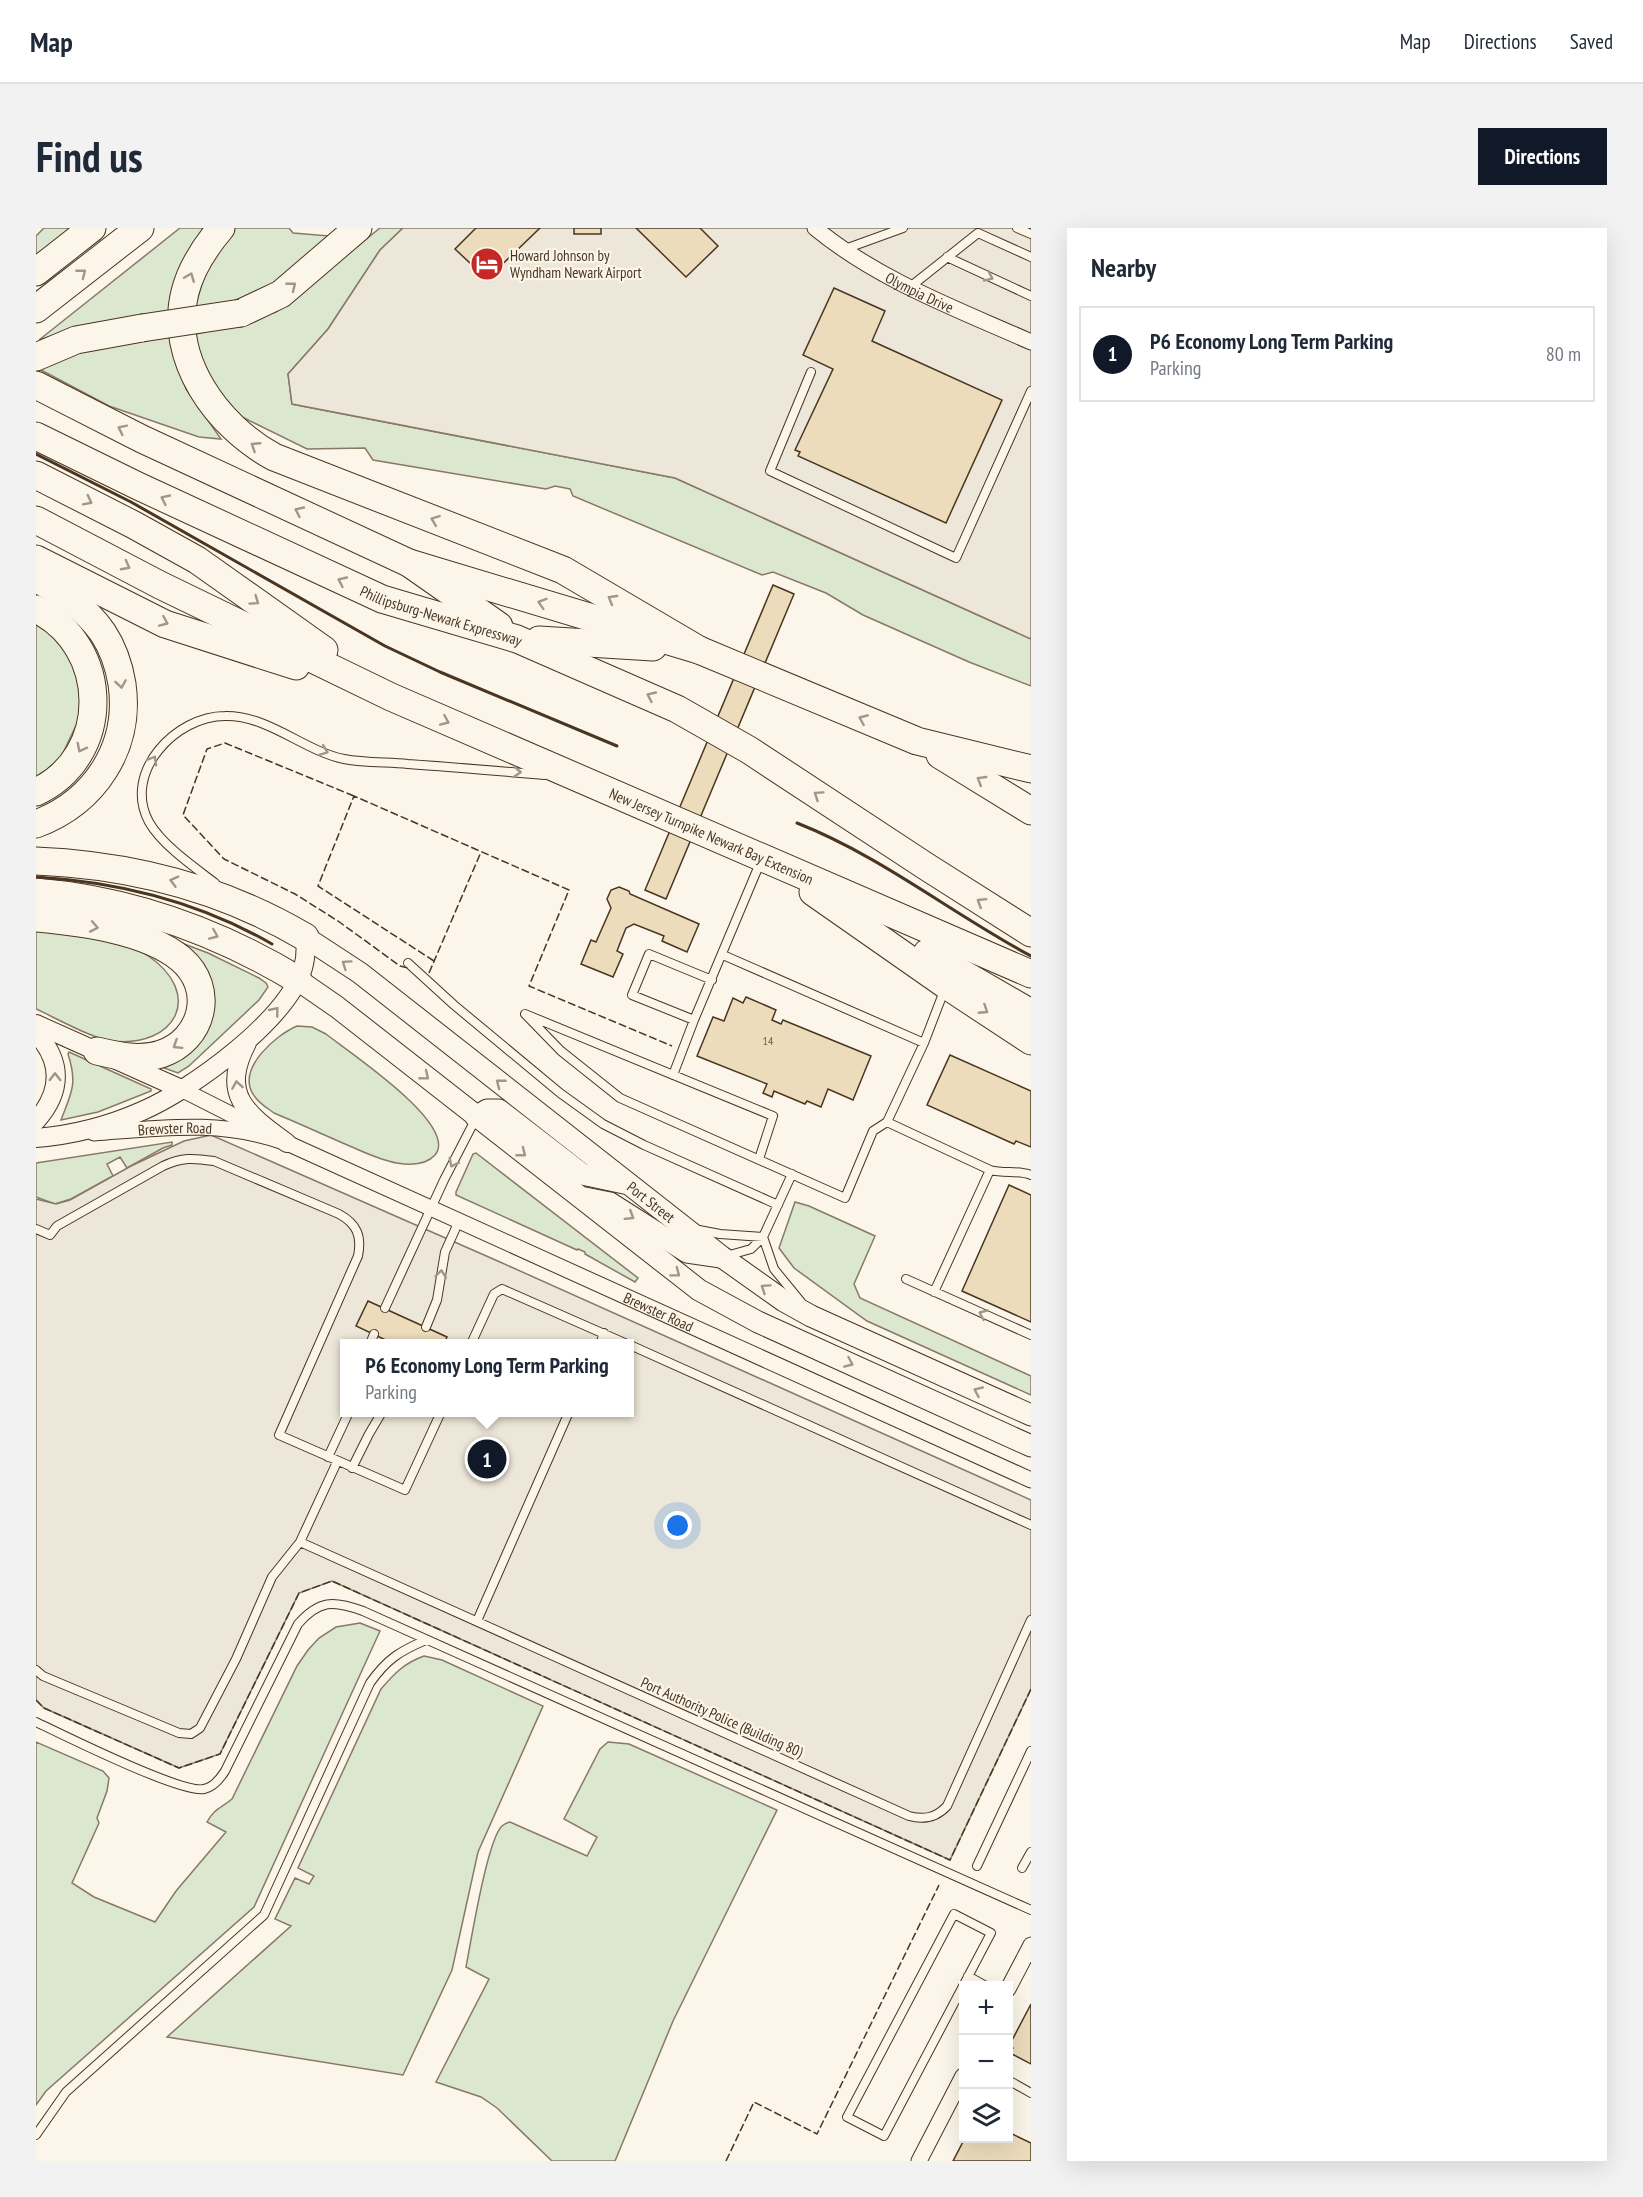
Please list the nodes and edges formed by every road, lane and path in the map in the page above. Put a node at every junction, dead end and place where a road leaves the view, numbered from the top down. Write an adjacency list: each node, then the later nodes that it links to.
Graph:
1 (92, 228): 12 (highway)
2 (140, 228): 15 (highway, one-way to 2)
3 (220, 228): 29 (highway, one-way to 3)
4 (358, 228): 17 (highway, one-way to 4, bridge)
5 (814, 228): 9 (street, Olympia Drive)
6 (903, 228): 9 (lane)
7 (1017, 228): 8 (lane)
8 (1031, 234)
9 (843, 250): 13 (street, Olympia Drive)
10 (948, 257): 11 (lane); 13 (lane); 14 (lane, one-way to 14)
11 (1031, 257)
12 (36, 272)
13 (910, 287): 16 (street, Olympia Drive)
14 (1031, 296)
15 (36, 309)
16 (1031, 342)
17 (36, 357)
18 (811, 372): 20 (lane)
19 (36, 385): 25 (highway, Phillipsburg-Newark Expressway, one-way to 19)
20 (1031, 391)
21 (36, 436): 28 (highway, Phillipsburg-Newark Expressway, one-way to 21)
22 (36, 475): 30 (highway, one-way to 30)
23 (36, 520): 30 (highway, one-way to 30)
24 (36, 559): 30 (highway, one-way to 30)
25 (409, 563): 28 (highway, Phillipsburg-Newark Expressway); 29 (highway, one-way to 25)
26 (36, 578): 37 (highway, one-way to 37)
27 (36, 609): 35 (highway, one-way to 35)
28 (517, 639): 29 (highway); 43 (highway, one-way to 28)
29 (699, 650): 31 (highway, one-way to 29)
30 (391, 698): 34 (highway, New Jersey Turnpike Newark Bay Extension, one-way to 34)
31 (917, 741): 32 (highway); 33 (highway); 36 (highway, one-way to 31)
32 (1031, 751)
33 (1031, 770)
34 (575, 777): 38 (highway, New Jersey Turnpike Newark Bay Extension); 41 (lane, one-way to 34)
35 (36, 792)
36 (1031, 811)
37 (36, 824)
38 (763, 857): 45 (lane); 47 (highway, New Jersey Turnpike Newark Bay Extension); 50 (highway); 51 (highway)
39 (36, 861): 41 (highway, one-way to 39)
40 (36, 892): 48 (highway, one-way to 48)
41 (243, 904): 44 (highway)
42 (36, 918): 58 (highway, one-way to 58)
43 (1031, 933)
44 (305, 937): 48 (street, Brewster Road); 71 (main road, Port Street, one-way to 44)
45 (723, 955): 49 (lane); 57 (lane)
46 (408, 963): 73 (lane)
47 (1031, 974)
48 (298, 980): 55 (street, Brewster Road, one-way to 48); 61 (main road, one-way to 61)
49 (712, 980): 52 (lane); 52 (lane)
50 (946, 985): 56 (highway, one-way to 56); 57 (lane)
51 (1031, 1012)
52 (694, 1020): 59 (lane)
53 (36, 1024): 58 (street, Brewster Road)
54 (36, 1033): 62 (street, one-way to 54)
55 (249, 1039): 60 (street, Brewster Road); 66 (street, one-way to 55)
56 (1031, 1041)
57 (924, 1043): 63 (lane)
58 (97, 1051): 60 (street, Brewster Road)
59 (673, 1075): 67 (lane); 67 (lane)
60 (182, 1089): 64 (street, Brewster Road); 66 (street, Brewster Road)
61 (476, 1117): 71 (main road); 72 (main road, one-way to 72); 74 (lane, one-way to 74)
62 (36, 1121)
63 (887, 1122): 68 (lane); 69 (lane)
64 (61, 1135): 65 (street, Brewster Road); 66 (street, Brewster Road)
65 (36, 1138)
66 (286, 1143): 74 (street, Brewster Road)
67 (759, 1159): 69 (lane)
68 (990, 1170): 70 (lane); 81 (lane)
69 (792, 1174): 73 (lane)
70 (1031, 1175)
71 (629, 1184): 76 (main road, Port Street)
72 (576, 1196): 79 (main road, one-way to 79); 98 (main road, one-way to 98)
73 (778, 1205): 78 (lane)
74 (432, 1209): 75 (street, Brewster Road); 82 (lane)
75 (459, 1221): 84 (lane, one-way to 75); 102 (street, Brewster Road)
76 (683, 1227): 78 (lane); 79 (main road, Port Street)
77 (36, 1229): 99 (lane)
78 (763, 1237): 79 (lane); 83 (lane)
79 (722, 1257): 83 (main road, Port Street, one-way to 79)
80 (906, 1279): 81 (lane)
81 (934, 1292): 87 (lane, one-way to 81)
82 (385, 1308)
83 (815, 1318): 93 (main road, Port Street, one-way to 83)
84 (426, 1327)
85 (604, 1333): 89 (lane); 90 (lane); 91 (lane)
86 (374, 1334): 88 (lane)
87 (1031, 1335)
88 (372, 1339)
89 (473, 1339)
90 (602, 1339)
91 (617, 1339)
92 (634, 1347): 103 (lane)
93 (1031, 1415)
94 (347, 1417): 99 (lane)
95 (380, 1417): 101 (lane)
96 (439, 1417): 101 (lane)
97 (567, 1417): 106 (lane)
98 (1031, 1446)
99 (328, 1456): 100 (lane)
100 (338, 1462): 101 (lane); 104 (lane)
101 (352, 1468)
102 (1031, 1480)
103 (1031, 1525)
104 (300, 1542): 106 (lane, Port Authority Police (Building 80)); 108 (lane)
105 (1031, 1620): 106 (lane, Port Authority Police (Building 80))
106 (477, 1621)
107 (426, 1640): 109 (lane); 114 (lane); 122 (lane)
108 (36, 1670)
109 (36, 1722)
110 (1031, 1750): 112 (lane)
111 (1031, 1852): 113 (lane)
112 (977, 1866)
113 (1022, 1868)
114 (1031, 1910)
115 (1031, 1946): 118 (street)
116 (968, 1976): 116 (lane); 117 (lane)
117 (977, 1981)
118 (1012, 1981)
119 (1013, 2083): 121 (lane)
120 (959, 2084): 123 (street)
121 (1031, 2093)
122 (36, 2135)
123 (919, 2161)

